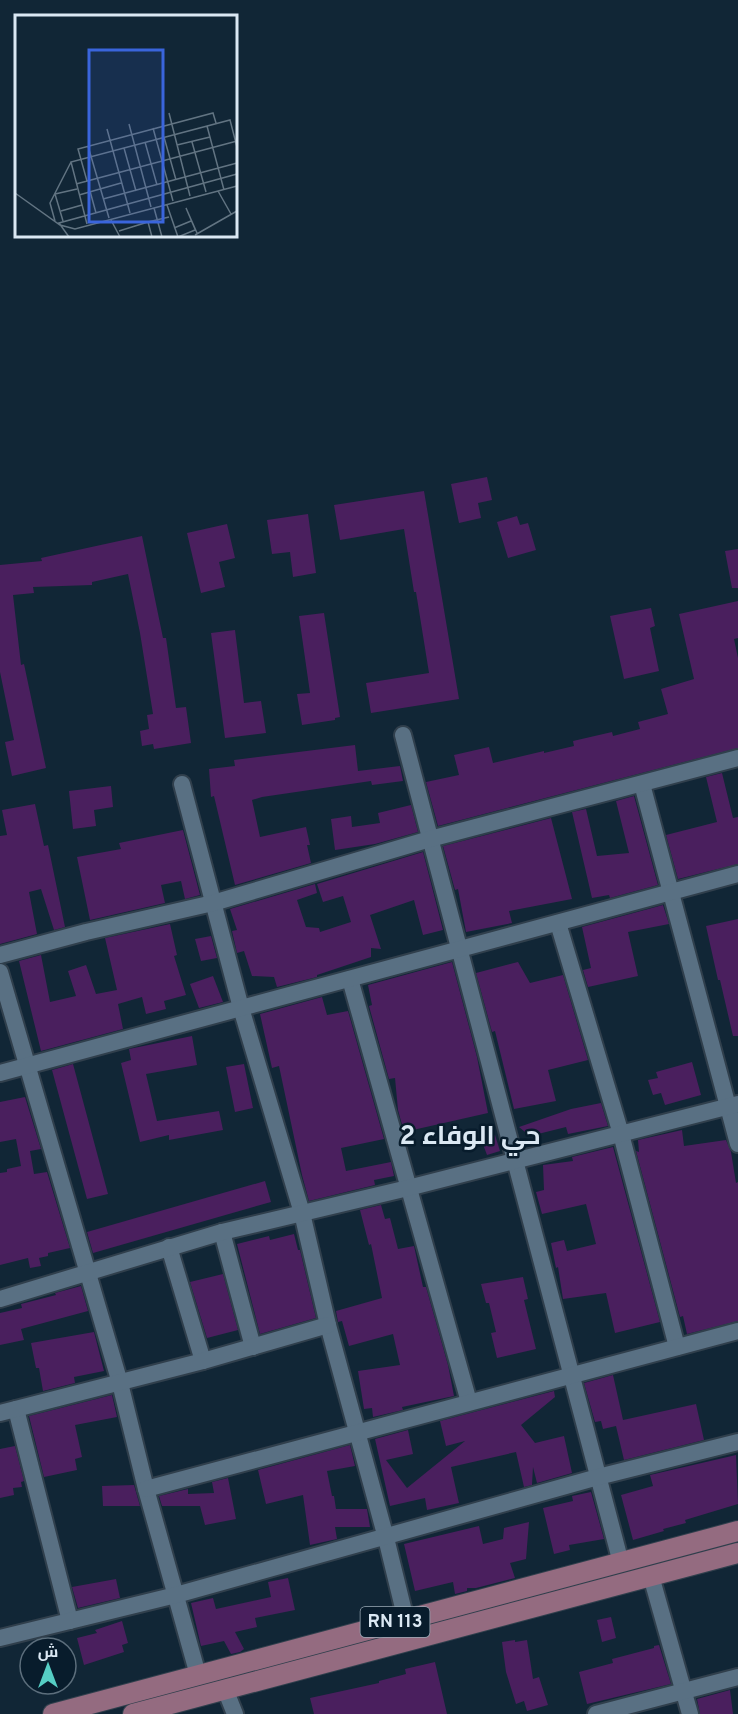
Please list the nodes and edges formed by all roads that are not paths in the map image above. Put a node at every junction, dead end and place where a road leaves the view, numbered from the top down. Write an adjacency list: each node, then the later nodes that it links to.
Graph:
1 (402, 735): 5 (street)
2 (738, 758): 4 (street)
3 (182, 784): 8 (street)
4 (642, 784): 5 (street); 7 (street)
5 (430, 839): 8 (street); 10 (street)
6 (738, 874): 7 (street)
7 (671, 892): 9 (street); 17 (street)
8 (213, 903): 11 (street); 14 (street)
9 (558, 922): 10 (street); 18 (street)
10 (459, 949): 13 (street); 20 (street)
11 (0, 955)
12 (0, 972): 15 (street)
13 (350, 979): 14 (street); 21 (street)
14 (241, 1008): 15 (street); 22 (street)
15 (27, 1066): 16 (street); 25 (street)
16 (0, 1073)
17 (733, 1105): 18 (street); 19 (street)
18 (621, 1134): 20 (street); 30 (street)
19 (738, 1144)
20 (514, 1161): 21 (street); 32 (street)
21 (408, 1188): 22 (street); 34 (street)
22 (302, 1213): 23 (street); 27 (street)
23 (222, 1232): 24 (street); 29 (street)
24 (169, 1247): 25 (street); 31 (street)
25 (88, 1272): 26 (street); 33 (street)
26 (0, 1299)
27 (328, 1325): 29 (street); 36 (street)
28 (738, 1330): 30 (street)
29 (253, 1347): 31 (street)
30 (677, 1347): 32 (street)
31 (203, 1361): 33 (street)
32 (571, 1375): 34 (street); 38 (street)
33 (120, 1383): 35 (street); 39 (street)
34 (469, 1402): 36 (street)
35 (8, 1411): 47 (street)
36 (357, 1432): 39 (street); 41 (street)
37 (738, 1442): 38 (street)
38 (598, 1477): 41 (street); 43 (street)
39 (146, 1489): 45 (street)
40 (738, 1531): 43 (main road, RN 113)
41 (386, 1538): 45 (street); 46 (street)
42 (738, 1553): 44 (main road, RN 113)
43 (621, 1563): 46 (main road, RN 113)
44 (651, 1576): 51 (main road, RN 113); 52 (street)
45 (176, 1595): 47 (street); 49 (street)
46 (406, 1620): 49 (main road, RN 113)
47 (70, 1621): 48 (street)
48 (0, 1638)
49 (198, 1675): 54 (main road, RN 113)
50 (738, 1677): 52 (street)
51 (225, 1689): 53 (main road, RN 113); 56 (street)
52 (684, 1692): 57 (street); 58 (street)
53 (172, 1709): 55 (main road, RN 113)
54 (53, 1714)
55 (133, 1714)
56 (235, 1714)
57 (596, 1714)
58 (690, 1714)

